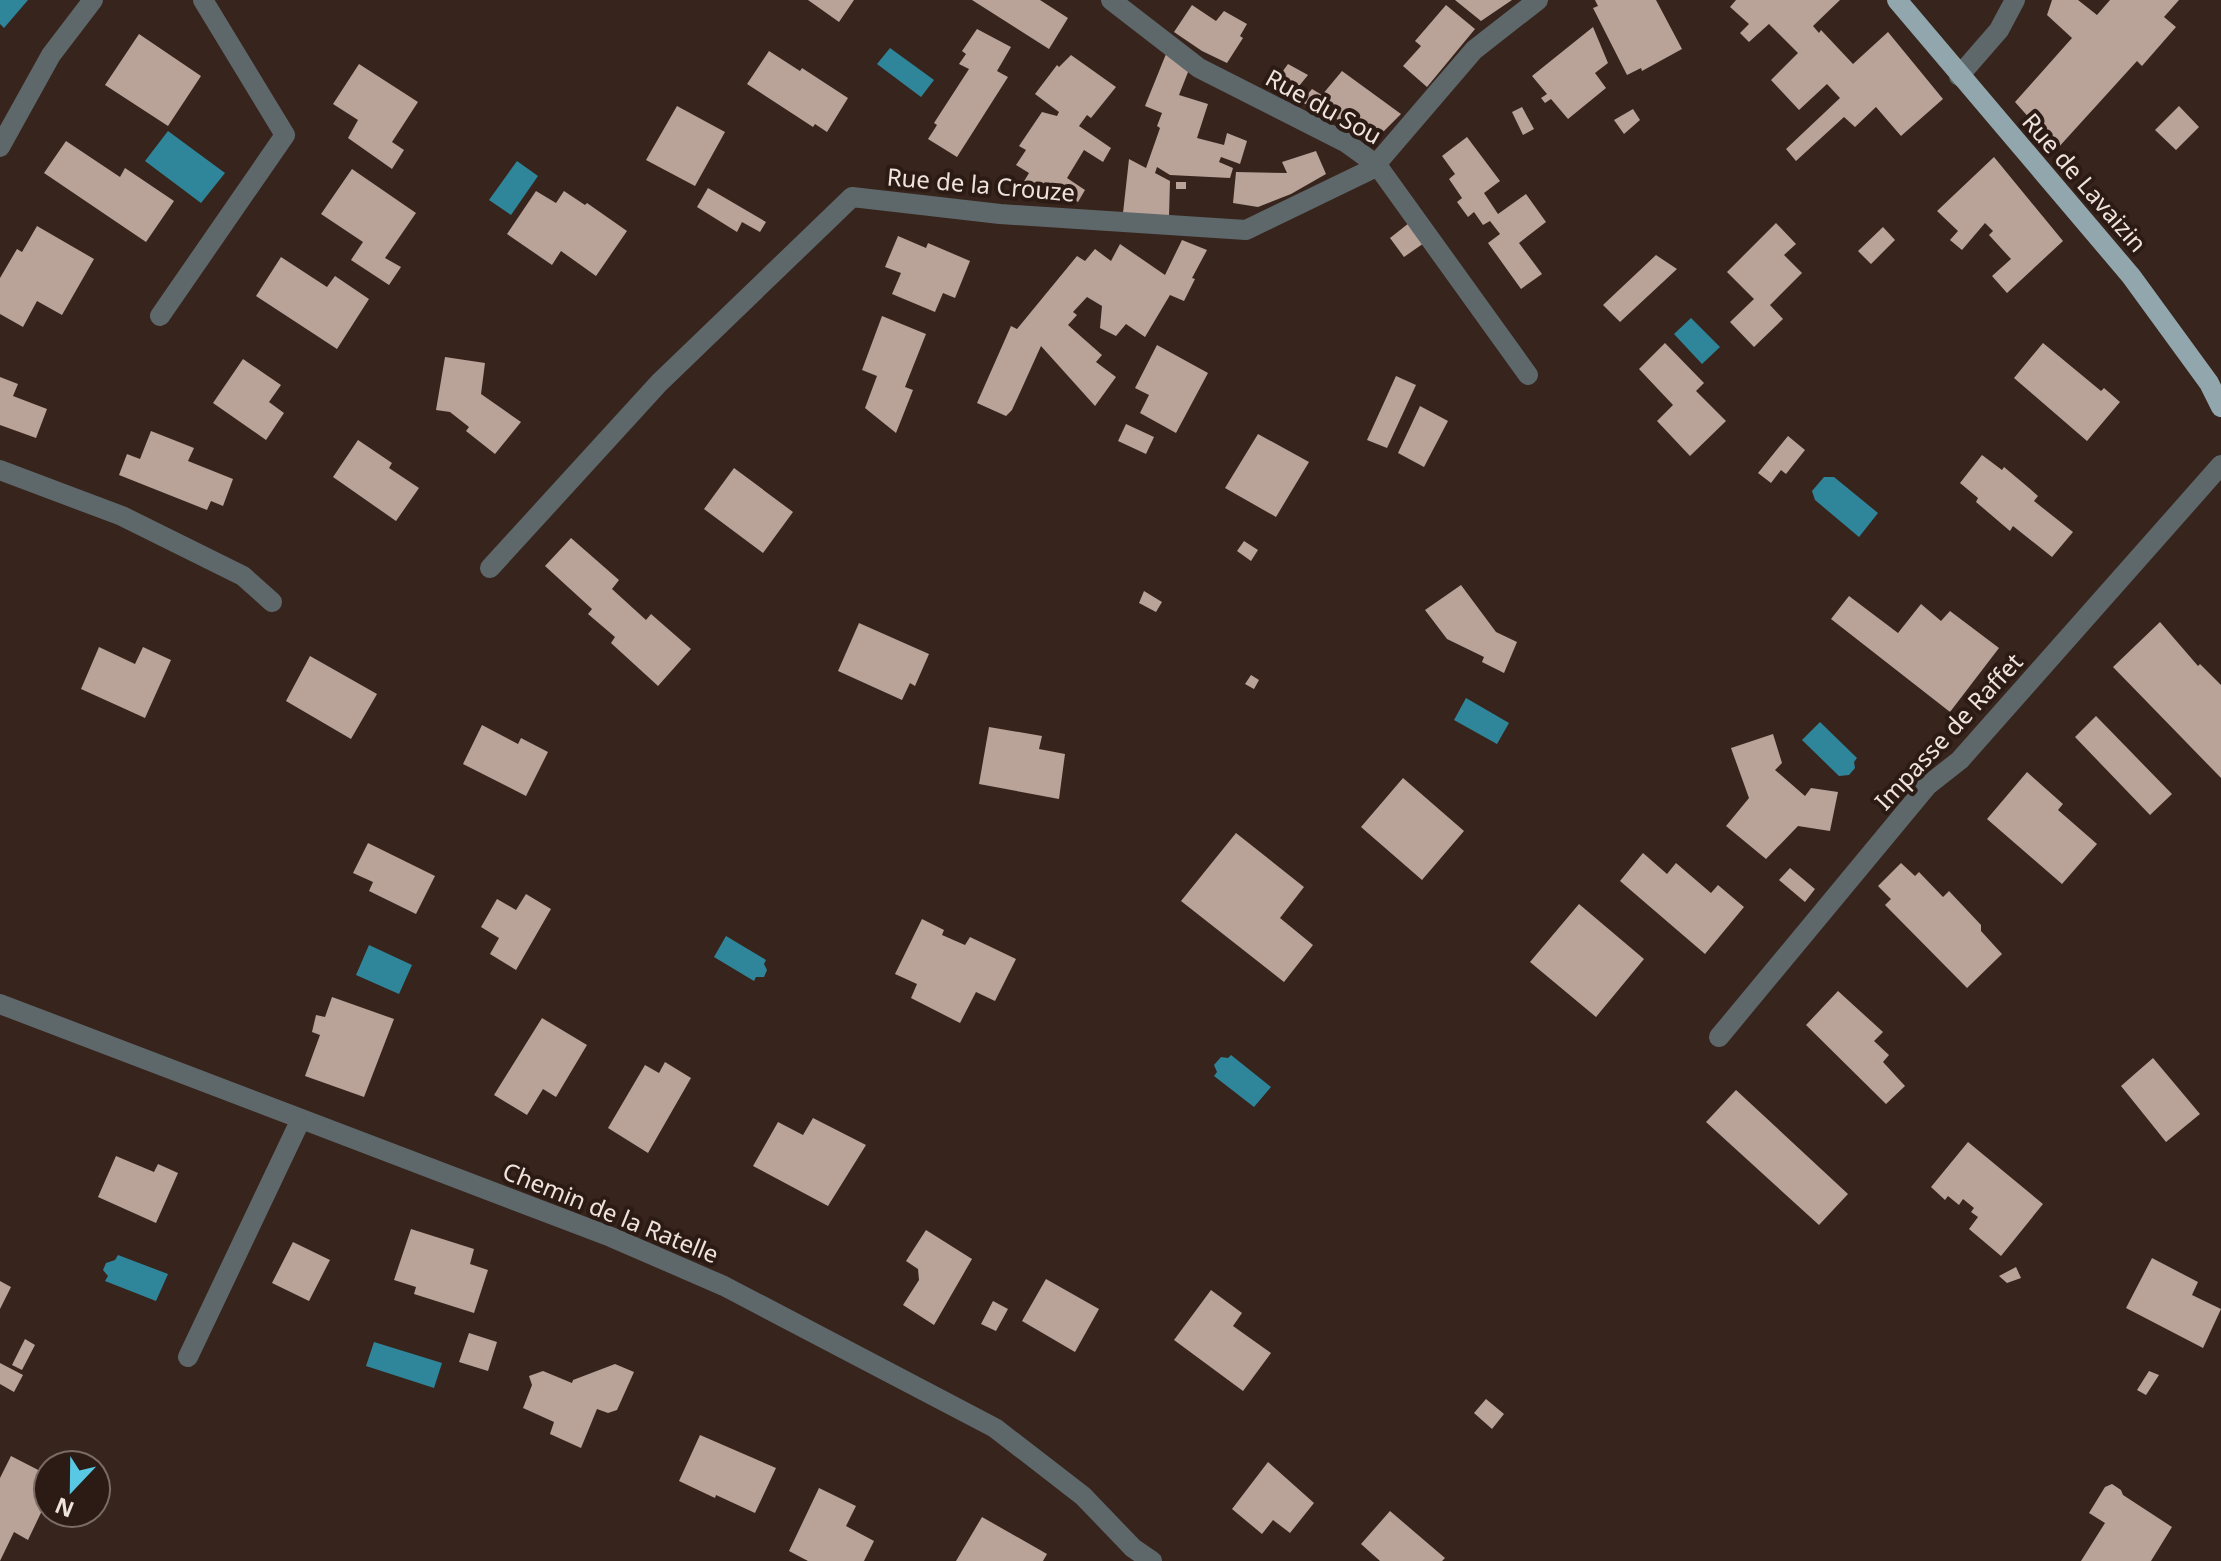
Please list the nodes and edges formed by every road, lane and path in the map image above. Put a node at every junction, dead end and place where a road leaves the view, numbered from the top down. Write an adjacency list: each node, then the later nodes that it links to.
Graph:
1 (93, 0): 8 (street)
2 (203, 0): 10 (street)
3 (1111, 0): 9 (street, Rue du Sou)
4 (1538, 0): 9 (street, Rue de la Crouze)
5 (1897, 0): 7 (main road, Rue de Lavaizin)
6 (2015, 0): 7 (street)
7 (1959, 76): 12 (main road, Rue de Lavaizin)
8 (0, 147)
9 (1377, 165): 11 (street, Rue du Sou); 15 (street, Rue de la Crouze)
10 (160, 316)
11 (1528, 375)
12 (2221, 407)
13 (2221, 465): 18 (street, Impasse de Raffet)
14 (0, 470): 16 (street)
15 (490, 568)
16 (272, 602)
17 (0, 1004): 19 (street, Chemin de la Ratelle)
18 (1719, 1037)
19 (301, 1119): 20 (street); 21 (street, Chemin de la Ratelle)
20 (188, 1357)
21 (1128, 1554): 22 (street, Chemin de la Ratelle)
22 (1152, 1561)

